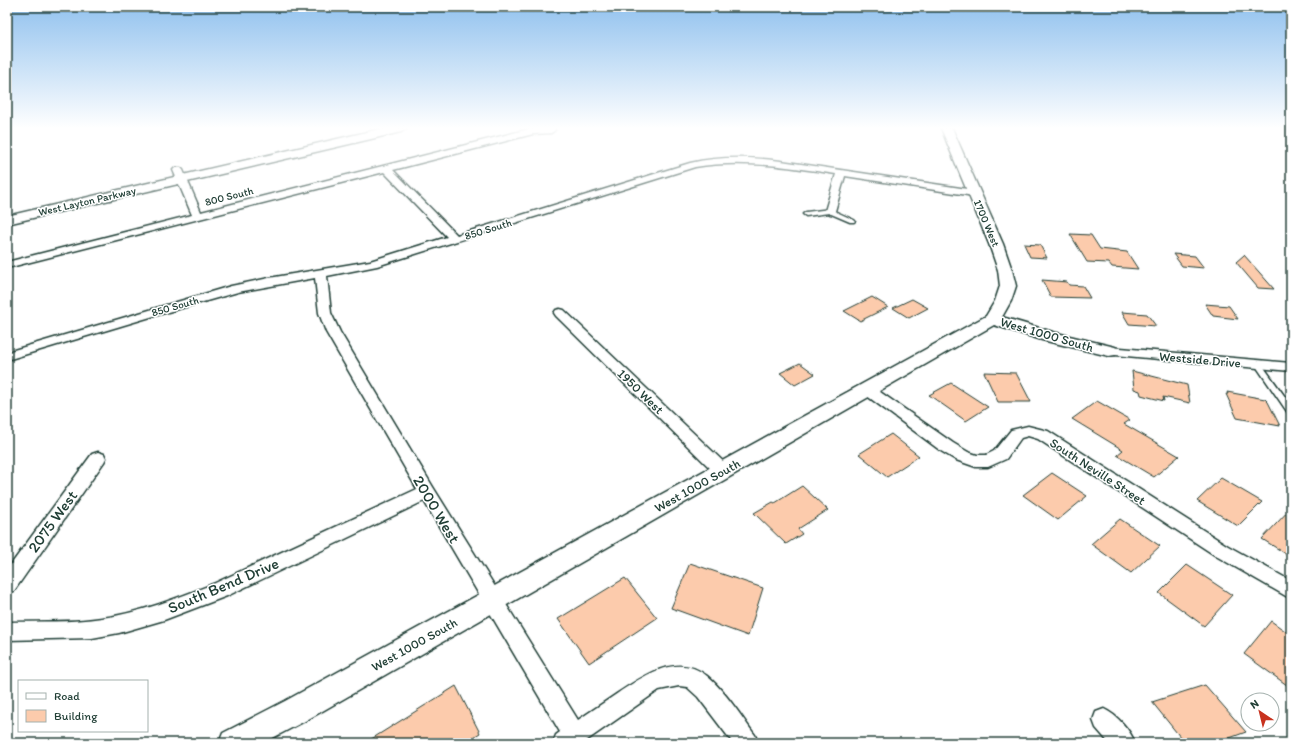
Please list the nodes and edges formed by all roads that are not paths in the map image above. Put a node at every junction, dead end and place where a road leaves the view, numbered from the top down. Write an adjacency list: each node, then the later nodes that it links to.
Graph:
1 (236, 163): 8 (main road, West Layton Parkway)
2 (406, 163): 6 (street, 800 South)
3 (702, 163): 15 (street, 850 South)
4 (777, 163): 7 (street, 850 South)
5 (961, 163): 9 (street, 1700 West)
6 (386, 168): 12 (street, 800 South); 15 (street)
7 (841, 172): 9 (street, 850 South); 10 (street)
8 (180, 175): 12 (street); 13 (main road, West Layton Parkway)
9 (974, 193): 19 (street, 1700 West)
10 (830, 211): 11 (lane); 14 (lane)
11 (806, 214)
12 (198, 217): 16 (street, 800 South)
13 (7, 220)
14 (852, 221)
15 (455, 239): 17 (street, 850 South)
16 (7, 265)
17 (321, 274): 21 (street, 850 South); 28 (street, 2000 West)
18 (560, 312): 27 (street, 1950 West)
19 (992, 319): 20 (street, West 1000 South); 24 (street, West 1000 South)
20 (1109, 351): 22 (street, Westside Drive)
21 (7, 356)
22 (1258, 364): 23 (street, Westside Drive); 25 (lane)
23 (1291, 367)
24 (868, 390): 27 (street, West 1000 South); 30 (street, South Neville Street)
25 (1291, 411)
26 (98, 458): 29 (street, 2075 West)
27 (722, 470): 31 (street, West 1000 South)
28 (427, 492): 31 (street, 2000 West); 32 (street, South Bend Drive)
29 (7, 585)
30 (1291, 591)
31 (492, 600): 34 (street, 2000 West); 35 (street, West 1000 South)
32 (7, 631)
33 (1104, 720): 37 (street)
34 (569, 739): 36 (street)
35 (234, 743)
36 (747, 743)
37 (1124, 743)

